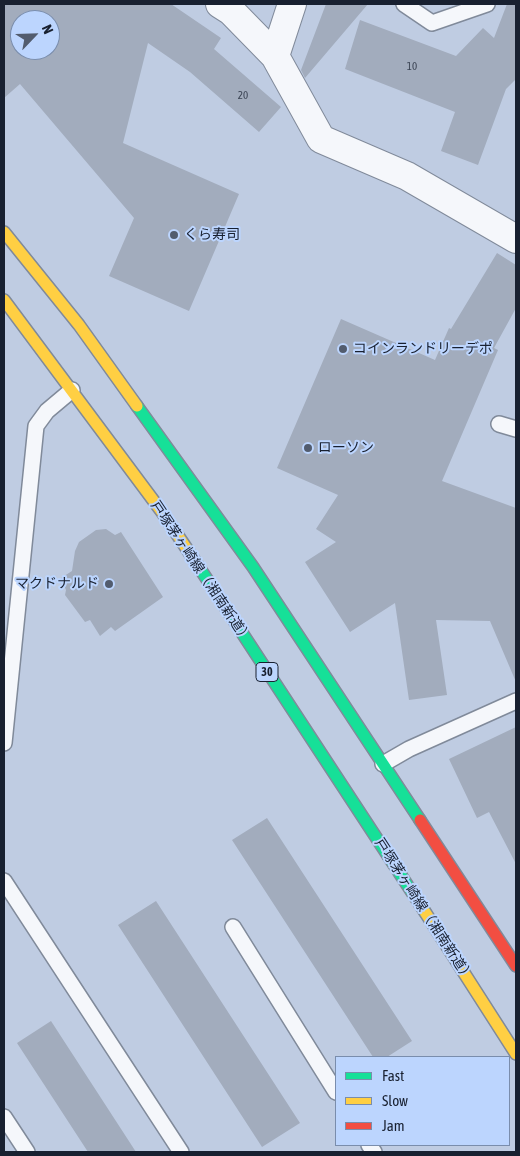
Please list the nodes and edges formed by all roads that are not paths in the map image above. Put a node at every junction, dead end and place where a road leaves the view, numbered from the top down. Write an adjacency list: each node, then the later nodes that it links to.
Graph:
1 (220, 4): 5 (street)
2 (292, 4): 5 (street)
3 (404, 4): 4 (lane)
4 (488, 4)
5 (275, 56): 7 (street)
6 (4, 232): 14 (main road)
7 (516, 239)
8 (4, 300): 9 (main road, 戸塚茅ヶ崎線（湘南新道） / 30)
9 (72, 390): 13 (lane); 18 (main road, 戸塚茅ヶ崎線（湘南新道） / 30)
10 (499, 424): 11 (lane)
11 (516, 429)
12 (516, 701): 14 (lane)
13 (4, 743)
14 (383, 764): 17 (main road)
15 (4, 881): 22 (lane)
16 (233, 927): 19 (lane)
17 (516, 966)
18 (516, 1054)
19 (335, 1090)
20 (4, 1117): 21 (lane)
21 (26, 1152)
22 (181, 1152)

